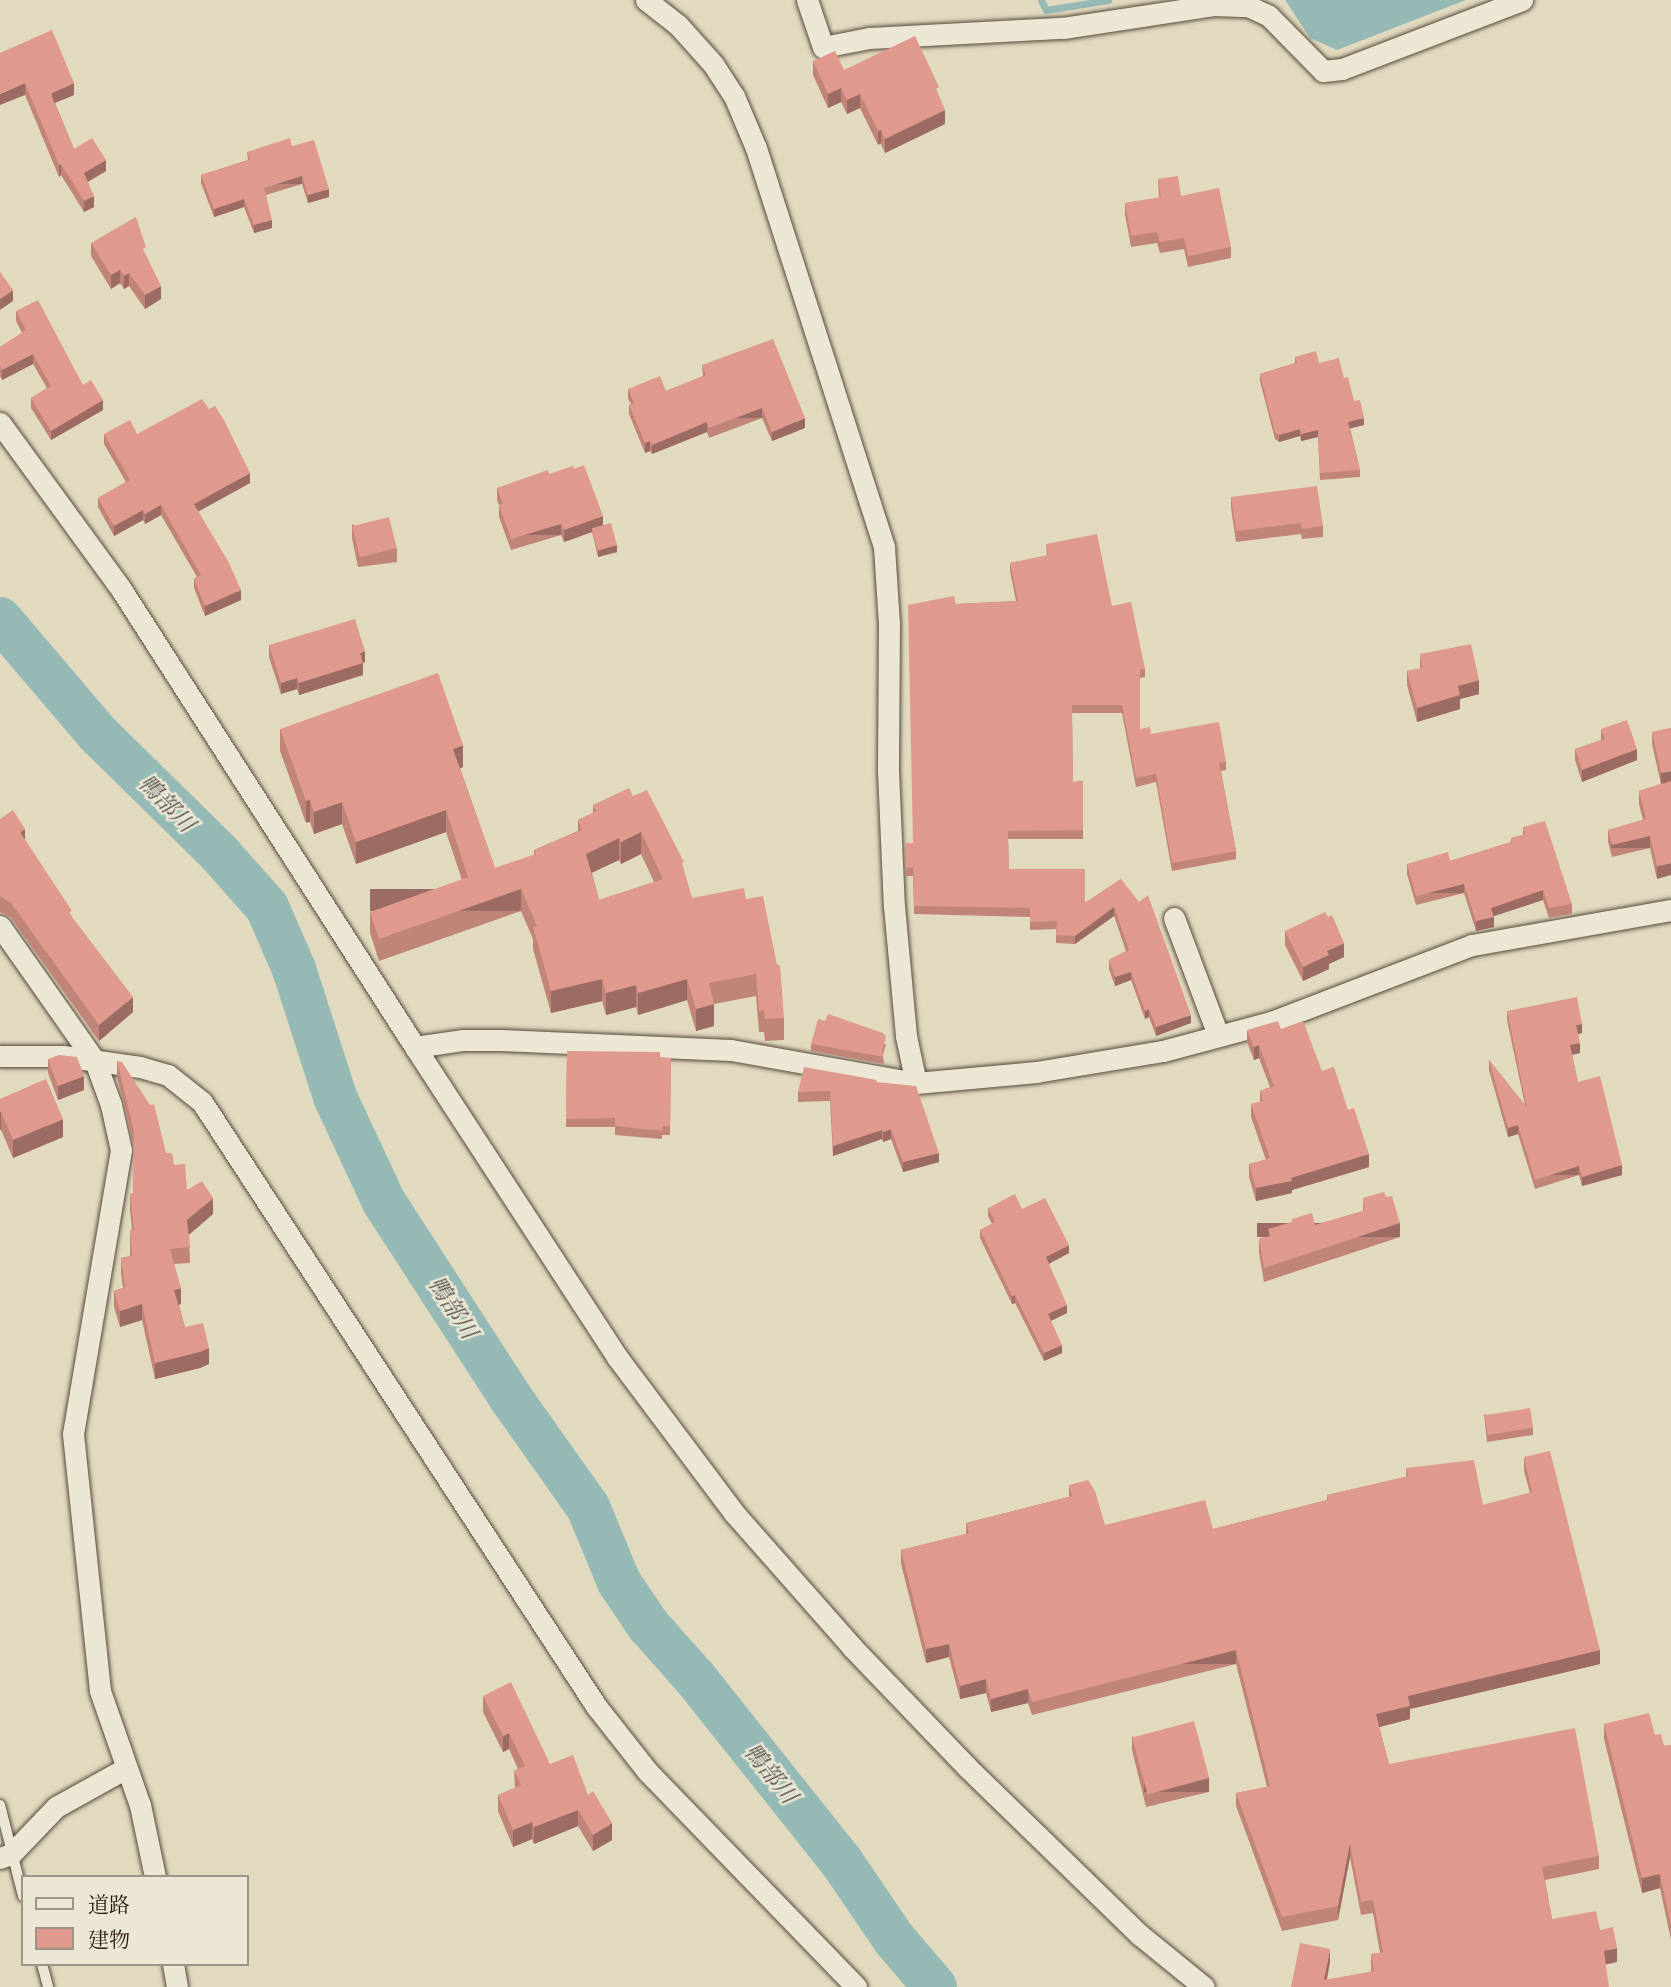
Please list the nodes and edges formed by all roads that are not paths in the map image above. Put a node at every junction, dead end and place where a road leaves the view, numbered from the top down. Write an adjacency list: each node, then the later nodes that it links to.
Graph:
1 (646, 0): 12 (street)
2 (807, 0): 3 (street)
3 (1522, 0)
4 (0, 423): 9 (street)
5 (1671, 910): 8 (street)
6 (1174, 918): 8 (street)
7 (0, 926): 11 (street)
8 (1218, 1035): 12 (street)
9 (415, 1047): 12 (street); 23 (street)
10 (0, 1056): 11 (street)
11 (95, 1061): 13 (street); 22 (street)
12 (916, 1083)
13 (126, 1768): 15 (street); 16 (street)
14 (0, 1805): 15 (lane)
15 (6, 1856): 17 (lane)
16 (155, 1875)
17 (21, 1891)
18 (43, 1966): 20 (lane)
19 (173, 1966): 21 (street)
20 (48, 1987)
21 (177, 1987)
22 (856, 1987)
23 (1204, 1987)

